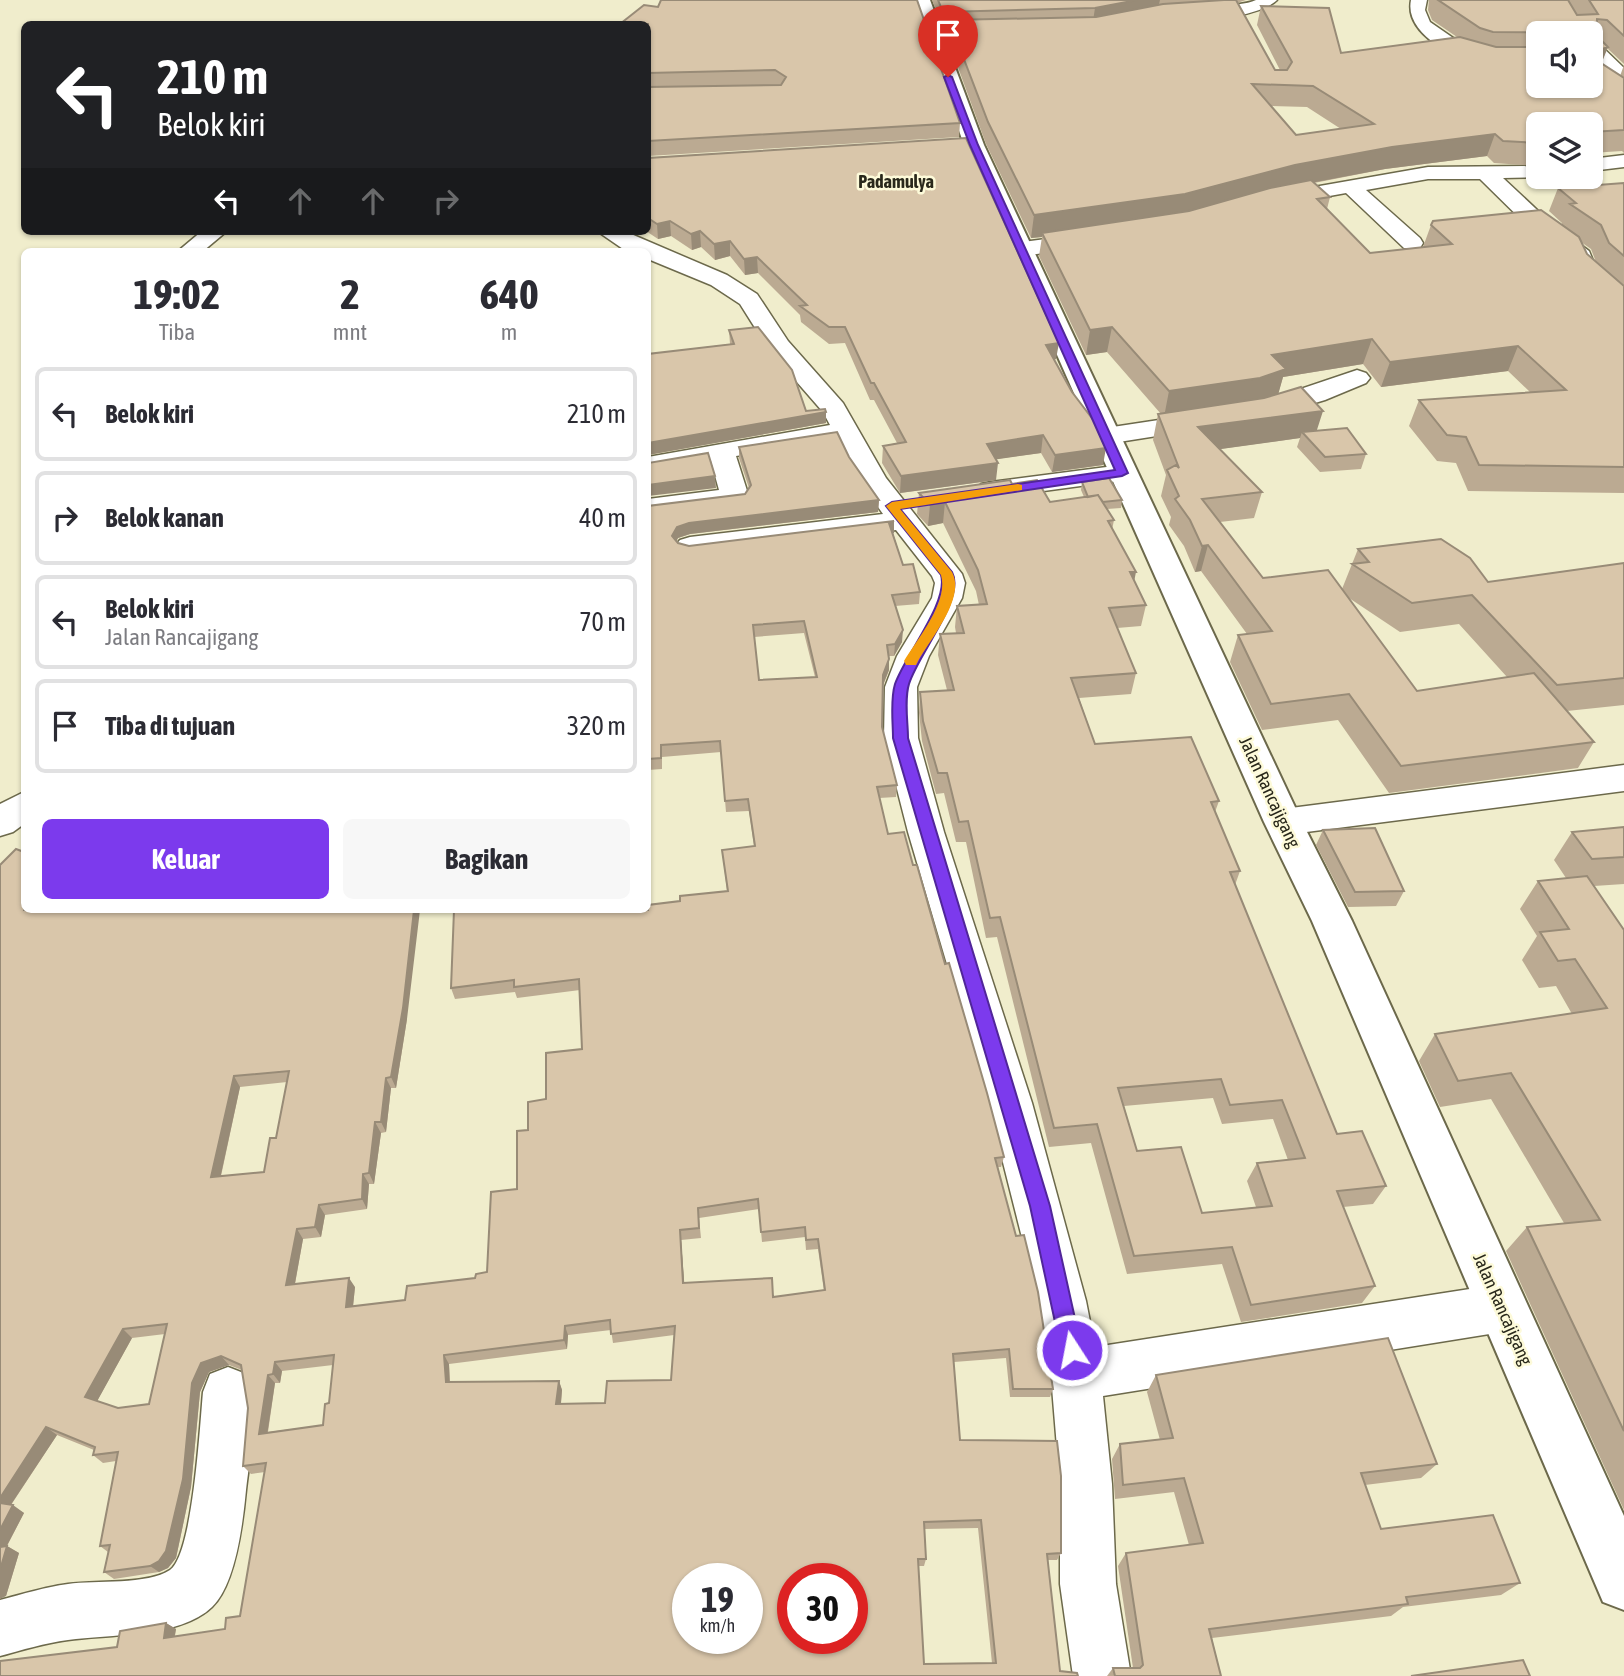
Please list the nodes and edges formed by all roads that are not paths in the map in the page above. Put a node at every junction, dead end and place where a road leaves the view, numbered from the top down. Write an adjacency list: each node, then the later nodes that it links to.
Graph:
1 (1269, 0): 3 (street)
2 (1419, 0): 8 (street)
3 (1238, 11): 4 (street); 6 (street)
4 (1173, 15)
5 (937, 22): 24 (main road, Jalan Rancajigang)
6 (1246, 30)
7 (1603, 58): 9 (street)
8 (1526, 60)
9 (1603, 75)
10 (1603, 82): 11 (street)
11 (1624, 97)
12 (1624, 161): 13 (street)
13 (1603, 164)
14 (1485, 172): 15 (street); 16 (street); 26 (street)
15 (1526, 172)
16 (1350, 187): 17 (street); 21 (street)
17 (1248, 206)
18 (211, 235): 22 (street)
19 (615, 235): 23 (street)
20 (1117, 237): 24 (street)
21 (1412, 243)
22 (193, 248)
23 (640, 248)
24 (1023, 249): 29 (main road, Jalan Rancajigang)
25 (651, 252): 28 (street)
26 (1624, 305)
27 (1357, 377): 29 (street)
28 (846, 431): 30 (street); 35 (street)
29 (1105, 436): 32 (main road, Jalan Rancajigang)
30 (721, 450): 31 (street); 34 (street)
31 (651, 464)
32 (1122, 473): 33 (street); 39 (main road, Jalan Rancajigang)
33 (961, 496)
34 (651, 507)
35 (908, 508): 36 (street); 42 (street)
36 (690, 546)
37 (1624, 778): 39 (street)
38 (21, 807): 40 (street)
39 (1283, 822): 41 (main road, Jalan Rancajigang)
40 (0, 824)
41 (1502, 1308): 42 (street); 44 (main road, Jalan Rancajigang)
42 (1076, 1375): 46 (street)
43 (228, 1392): 45 (street)
44 (1624, 1581)
45 (0, 1628)
46 (1102, 1676)

